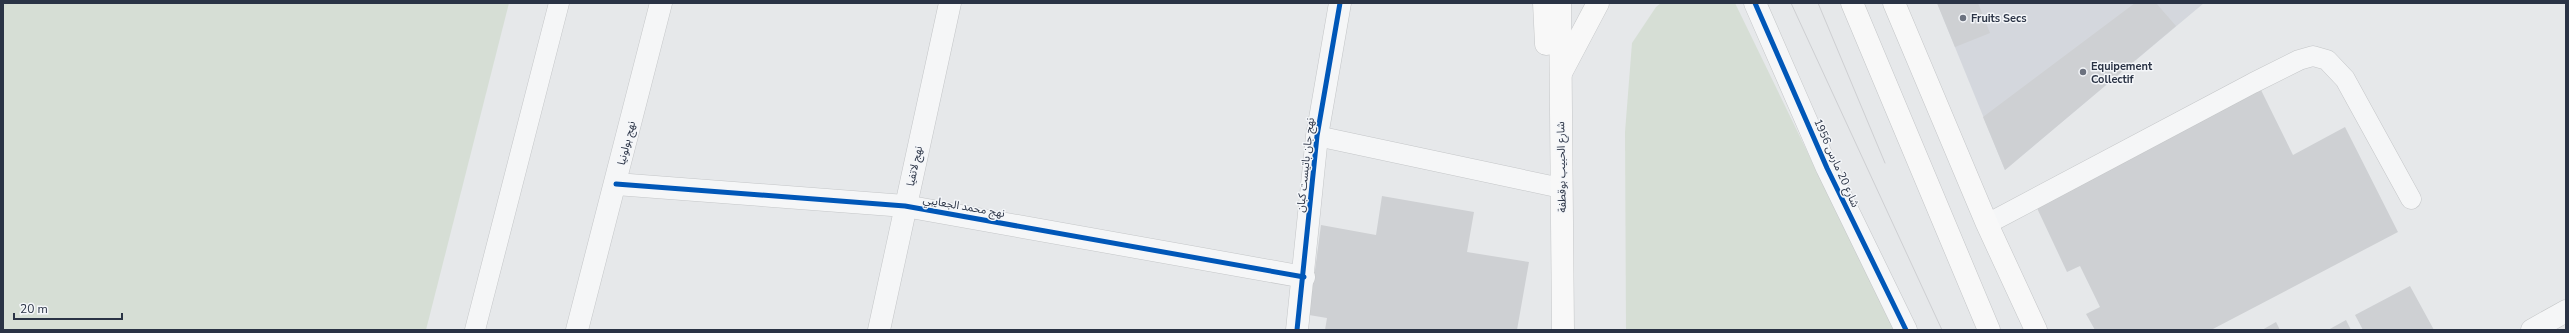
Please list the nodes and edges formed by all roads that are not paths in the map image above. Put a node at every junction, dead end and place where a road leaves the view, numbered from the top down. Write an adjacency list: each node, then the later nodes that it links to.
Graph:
1 (559, 3): 21 (lane)
2 (661, 3): 14 (street, نهج بولونيا)
3 (950, 3): 17 (street, نهج لاتفيا)
4 (1340, 3): 13 (street, نهج جان باتيست كبان)
5 (1544, 3): 12 (main road)
6 (1560, 3): 11 (main road, شارع الحبيب بوقطفة)
7 (1598, 3): 11 (main road)
8 (1755, 3): 26 (street, شارع 20 مارس 1956)
9 (1852, 3): 27 (main road)
10 (1894, 3): 18 (main road)
11 (1560, 76): 12 (main road, شارع الحبيب بوقطفة)
12 (1560, 123): 15 (main road, شارع الحبيب بوقطفة)
13 (1317, 136): 15 (lane); 19 (street, نهج جان باتيست كبان)
14 (616, 184): 17 (street, نهج محمد الجعايبي); 22 (street, نهج بولونيا)
15 (1561, 188): 25 (main road, شارع الحبيب بوقطفة)
16 (2411, 199): 18 (lane)
17 (905, 206): 19 (street, نهج محمد الجعايبي); 23 (street, نهج لاتفيا)
18 (1987, 224): 28 (main road)
19 (1304, 277): 24 (street, نهج جان باتيست كبان)
20 (2566, 311): 29 (street)
21 (475, 330)
22 (577, 330)
23 (880, 330)
24 (1297, 330)
25 (1563, 330)
26 (1906, 330)
27 (1989, 330)
28 (2036, 330)
29 (2532, 330)

